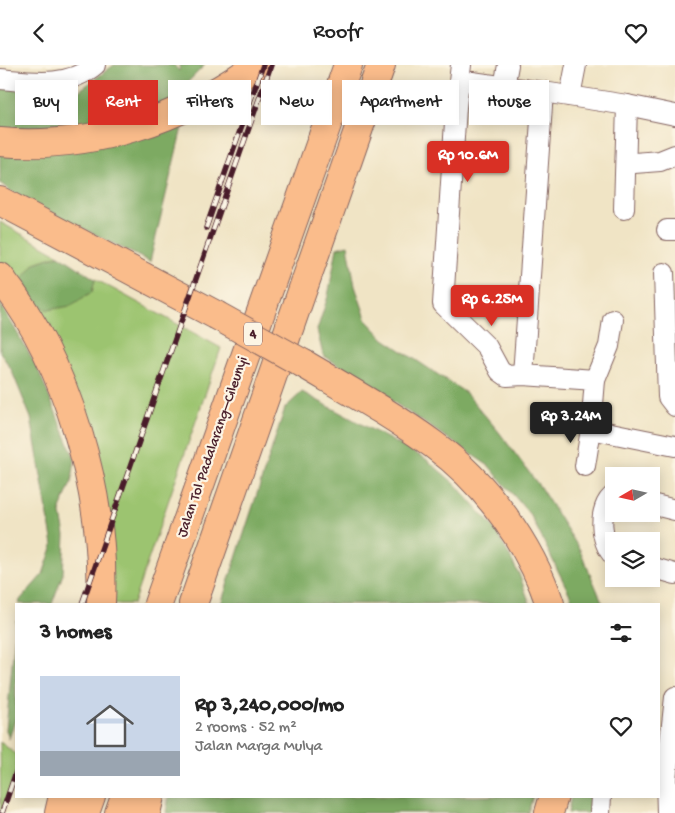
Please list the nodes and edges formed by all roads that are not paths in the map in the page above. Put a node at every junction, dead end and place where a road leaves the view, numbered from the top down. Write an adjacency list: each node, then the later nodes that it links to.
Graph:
1 (94, 65): 8 (street)
2 (257, 65): 15 (highway)
3 (348, 65): 40 (highway, Jalan Tol Padalarang–Cileunyi / 4)
4 (381, 65): 31 (highway, 4)
5 (461, 65): 26 (street)
6 (508, 65): 9 (street)
7 (576, 65): 11 (street)
8 (0, 79)
9 (505, 80)
10 (549, 93): 11 (street)
11 (570, 96): 12 (street)
12 (627, 105): 13 (street); 19 (street)
13 (675, 115)
14 (541, 125): 26 (street)
15 (0, 142)
16 (675, 155): 17 (street)
17 (634, 163)
18 (0, 201): 24 (highway)
19 (624, 209)
20 (0, 211): 24 (highway)
21 (664, 273): 28 (street)
22 (0, 277): 39 (highway)
23 (613, 320): 27 (street)
24 (213, 322): 25 (highway, bridge)
25 (300, 371): 43 (highway); 44 (highway)
26 (524, 375): 27 (street)
27 (595, 380): 29 (street)
28 (675, 406)
29 (592, 429): 30 (street); 32 (street)
30 (675, 446)
31 (243, 461): 41 (highway, 4); 42 (highway)
32 (585, 466)
33 (660, 506): 35 (street)
34 (605, 509): 36 (street)
35 (675, 510)
36 (605, 540)
37 (660, 570): 38 (street)
38 (675, 574)
39 (101, 603)
40 (158, 603)
41 (192, 603)
42 (210, 603)
43 (541, 603)
44 (550, 603)
45 (669, 710): 60 (street)
46 (63, 798): 53 (highway)
47 (90, 798): 54 (highway)
48 (124, 798): 55 (highway)
49 (150, 798): 56 (highway)
50 (544, 798): 57 (highway)
51 (553, 798): 58 (highway)
52 (601, 798): 59 (street)
53 (59, 813)
54 (85, 813)
55 (119, 813)
56 (146, 813)
57 (540, 813)
58 (549, 813)
59 (600, 813)
60 (667, 813)

